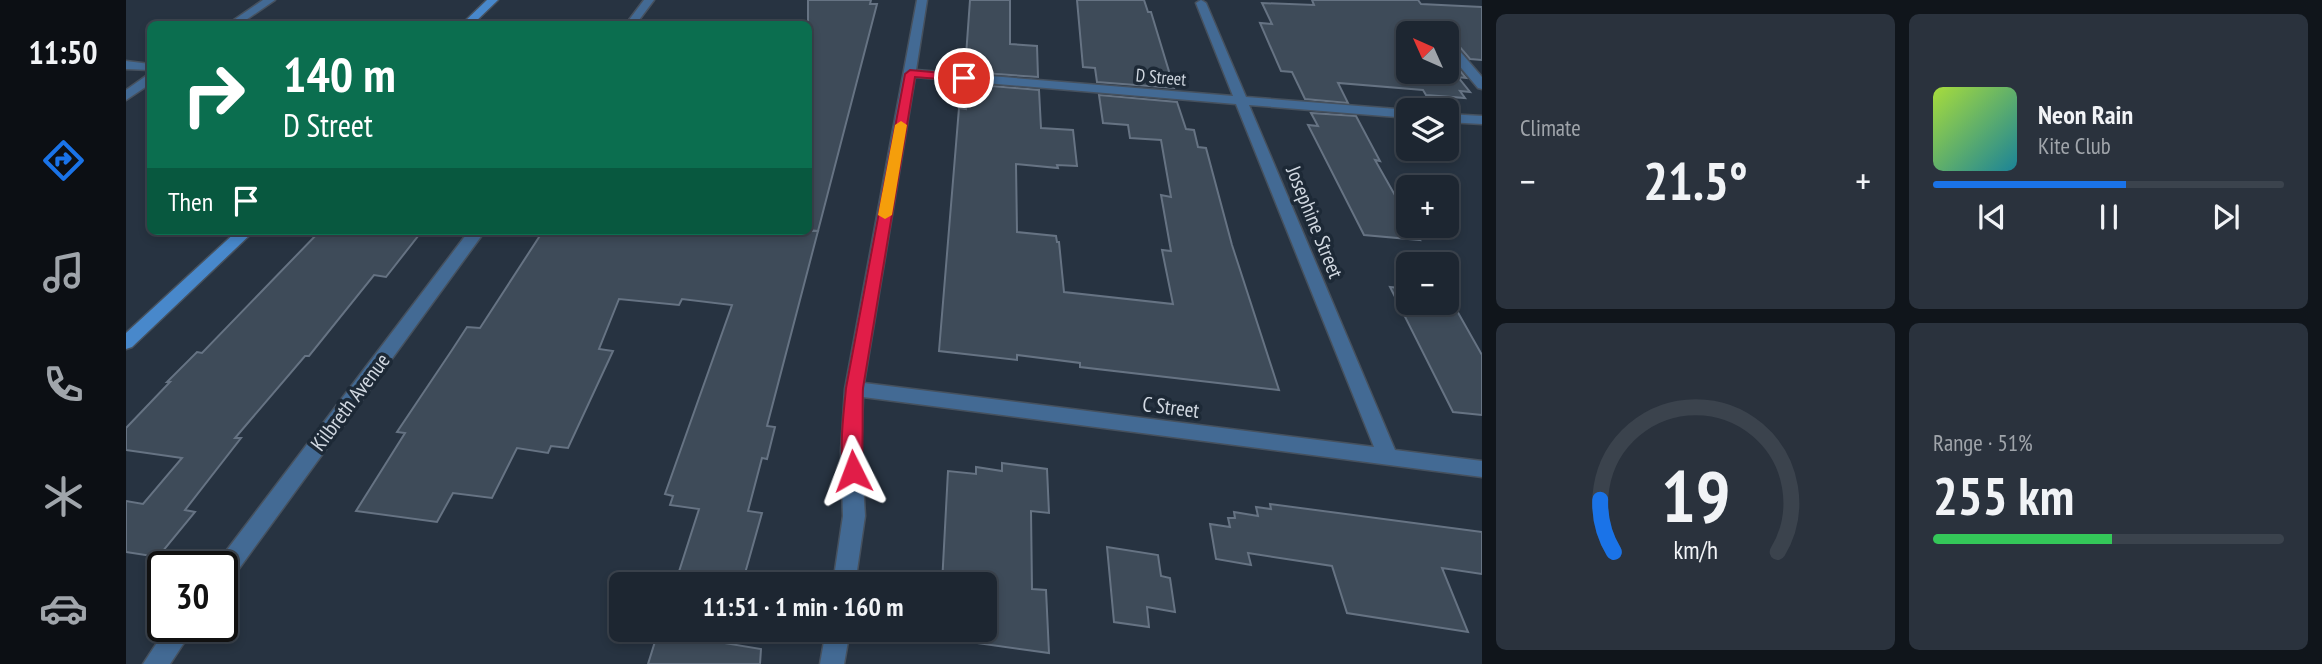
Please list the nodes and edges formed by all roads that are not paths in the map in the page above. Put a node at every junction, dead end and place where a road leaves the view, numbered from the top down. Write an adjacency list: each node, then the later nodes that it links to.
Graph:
1 (270, 0): 6 (street)
2 (493, 0): 7 (main road)
3 (649, 0): 8 (street)
4 (922, 0): 12 (street)
5 (1201, 3): 16 (street, Josephine Street)
6 (238, 21)
7 (470, 21)
8 (633, 21)
9 (1460, 59): 13 (street)
10 (126, 65): 11 (street)
11 (147, 67)
12 (910, 74): 16 (street, D Street); 23 (street)
13 (1482, 85)
14 (132, 87): 15 (street)
15 (126, 96)
16 (1243, 101): 17 (street, D Street); 24 (street, Josephine Street)
17 (1396, 113)
18 (1459, 118): 19 (street)
19 (1482, 120)
20 (242, 235): 22 (main road)
21 (474, 235): 26 (street, Kilbreth Avenue)
22 (126, 343)
23 (854, 388): 24 (street, C Street); 27 (street)
24 (1388, 458): 25 (street, C Street)
25 (1482, 469)
26 (238, 552)
27 (846, 572)
28 (171, 642): 30 (street)
29 (836, 642): 31 (street)
30 (155, 664)
31 (832, 664)

